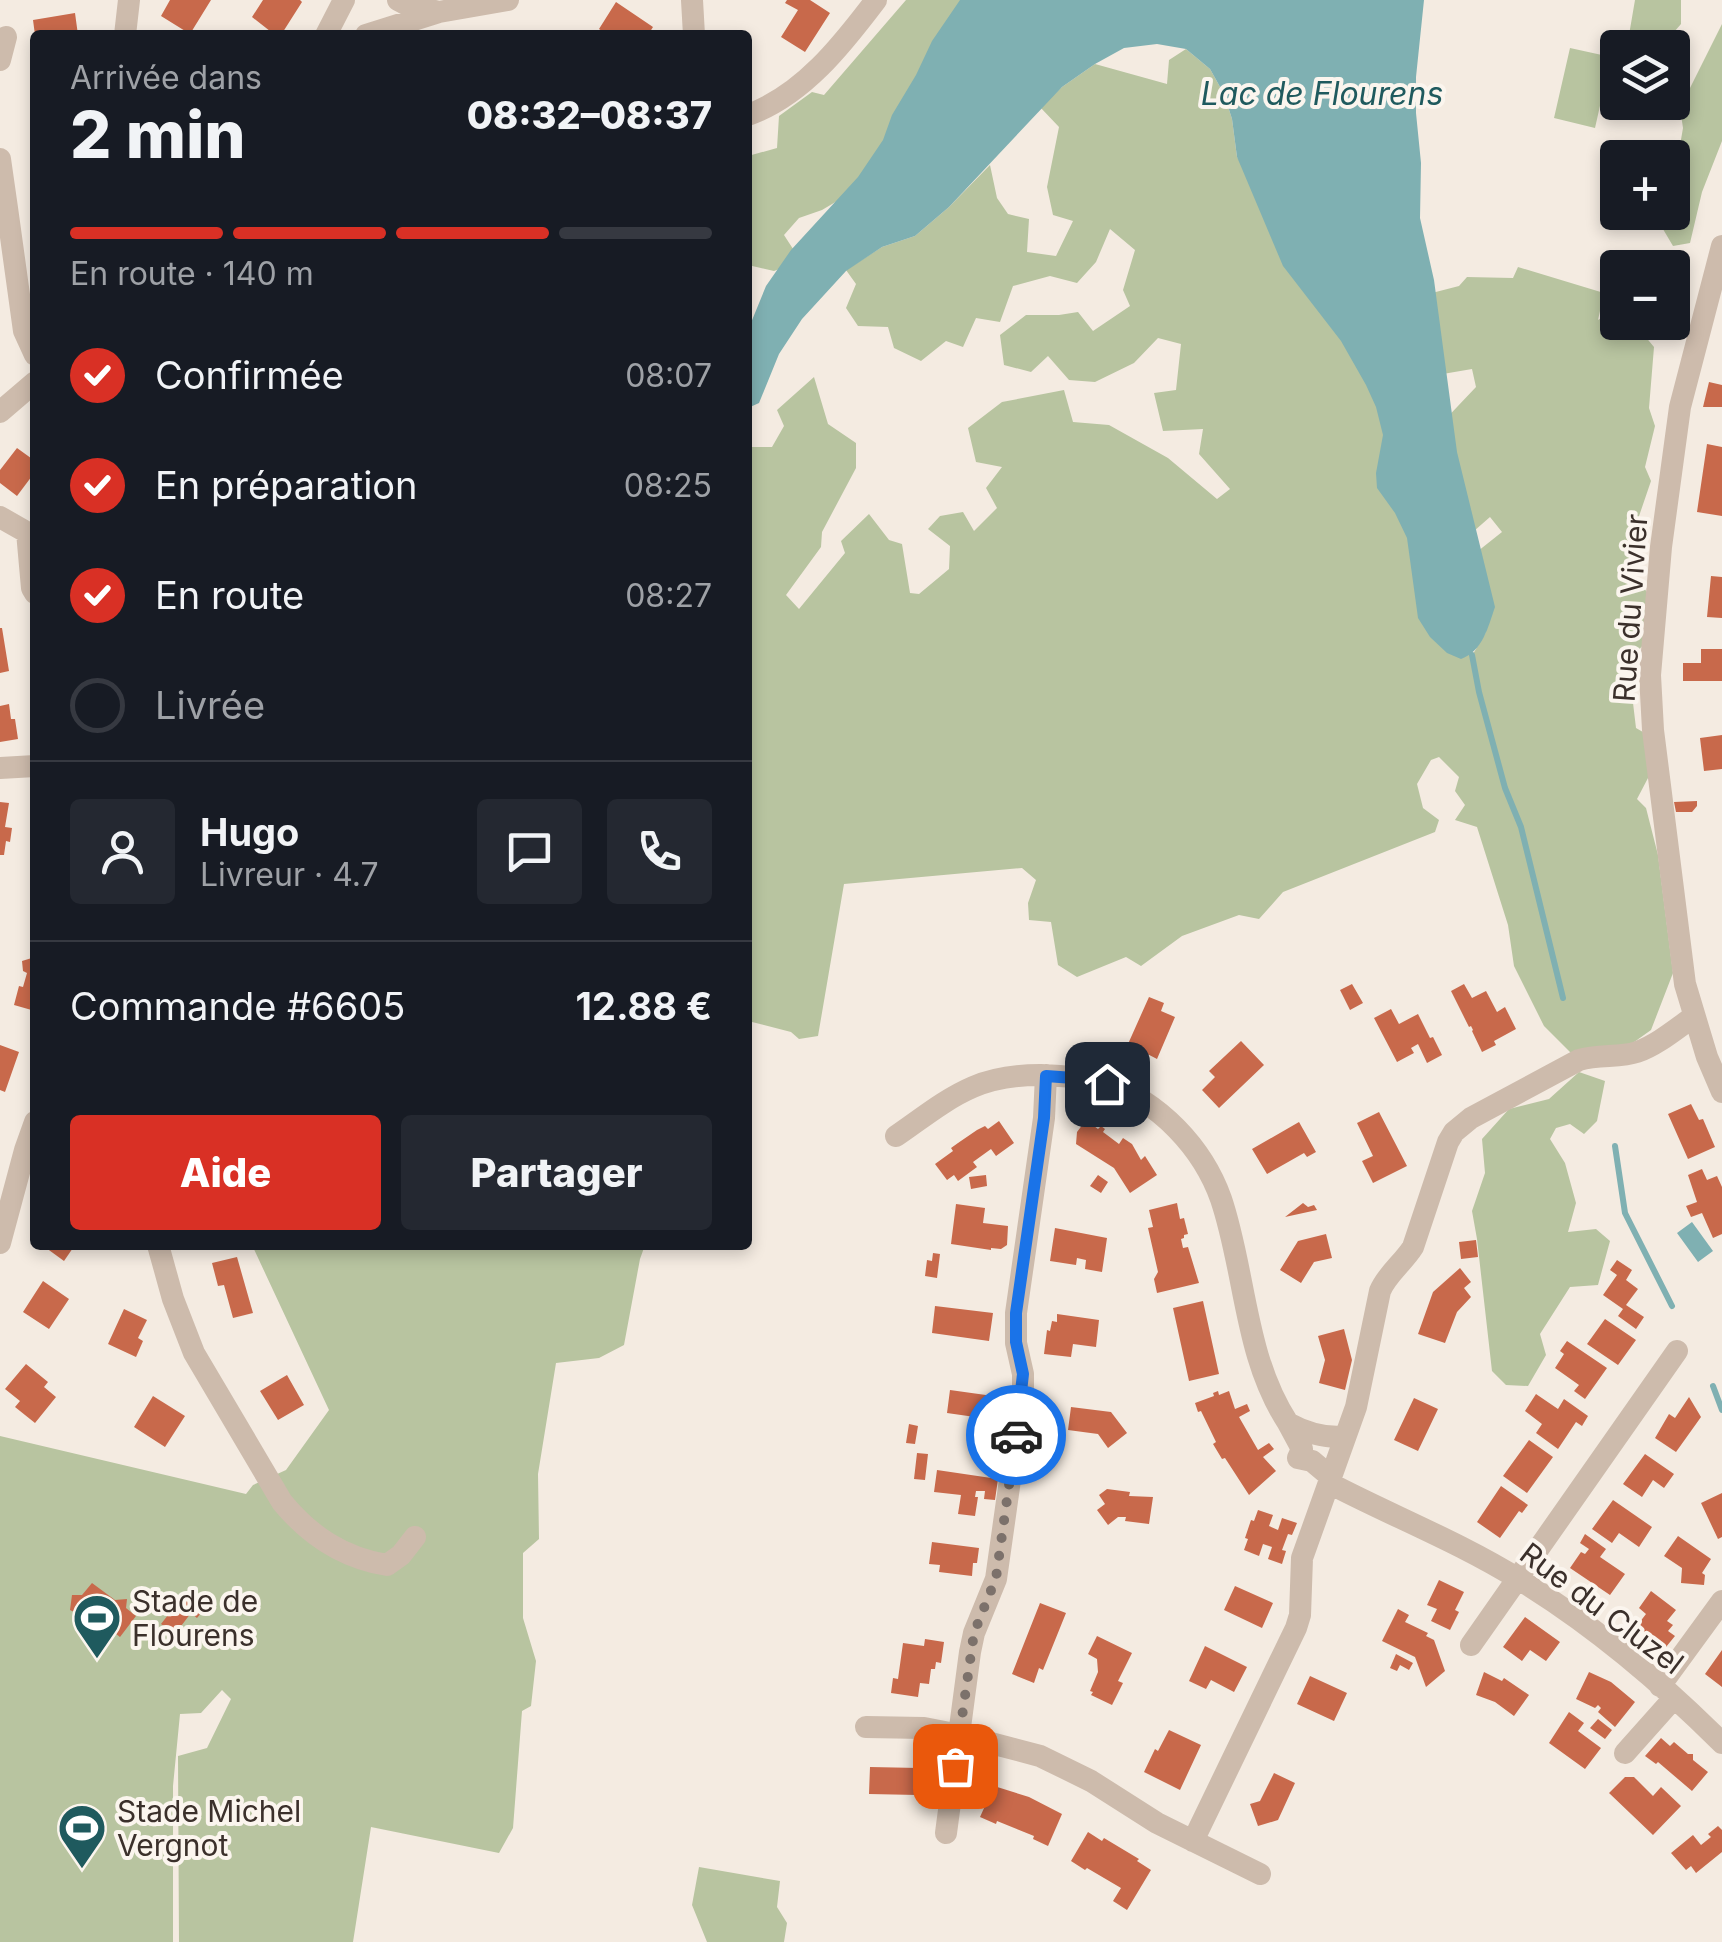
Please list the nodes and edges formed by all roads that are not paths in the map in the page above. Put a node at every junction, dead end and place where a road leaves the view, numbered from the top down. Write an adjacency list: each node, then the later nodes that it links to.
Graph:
1 (128, 0): 8 (street)
2 (344, 0): 9 (street)
3 (398, 0): 7 (street)
4 (508, 0): 7 (street)
5 (692, 0): 11 (street)
6 (876, 0): 12 (street)
7 (439, 12): 10 (street)
8 (125, 30)
9 (331, 30)
10 (382, 30)
11 (694, 30)
12 (752, 114)
13 (0, 159): 14 (street)
14 (4, 208): 16 (street)
15 (1722, 246): 23 (street, Rue du Vivier)
16 (30, 344)
17 (30, 386): 18 (street)
18 (0, 412)
19 (0, 516): 20 (street)
20 (30, 533)
21 (30, 766): 22 (street)
22 (0, 768)
23 (1694, 1017): 25 (street, Rue du Vivier); 32 (street)
24 (1046, 1076): 26 (street, Rue du Cluzel); 31 (street, Rue du Cluzel); 40 (street)
25 (1722, 1092)
26 (896, 1136)
27 (30, 1137): 28 (street)
28 (0, 1243)
29 (160, 1250): 34 (street)
30 (1677, 1351): 35 (street)
31 (1288, 1423): 32 (street); 33 (street, Rue du Cluzel)
32 (1345, 1437): 33 (street)
33 (1330, 1480): 35 (street, Rue du Cluzel); 44 (street)
34 (415, 1536)
35 (1518, 1578): 37 (street); 38 (street, Rue du Cluzel)
36 (1722, 1601): 38 (street)
37 (1471, 1645)
38 (1667, 1692): 41 (street, Rue du Cluzel); 42 (street)
39 (866, 1727): 40 (street)
40 (960, 1735): 43 (street); 44 (street)
41 (1722, 1743)
42 (1625, 1753)
43 (946, 1833)
44 (1193, 1841): 45 (street)
45 (1260, 1874)

